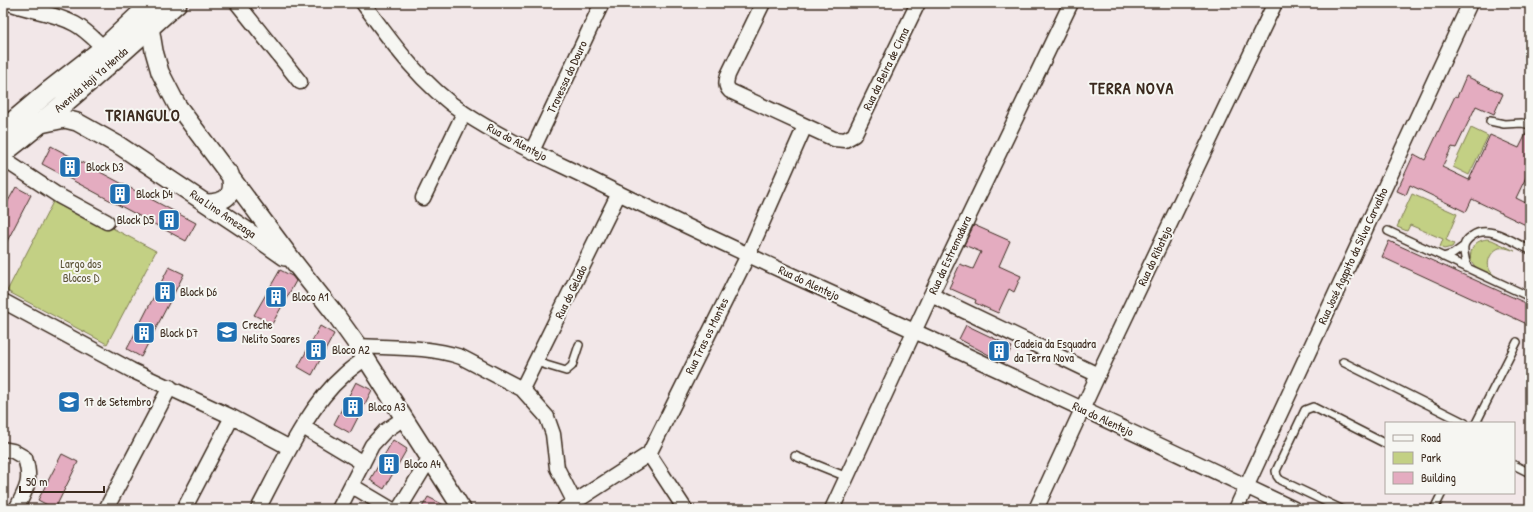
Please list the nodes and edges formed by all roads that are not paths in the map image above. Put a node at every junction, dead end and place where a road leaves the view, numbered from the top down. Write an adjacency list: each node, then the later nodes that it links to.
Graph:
1 (9, 3): 13 (street)
2 (152, 3): 13 (main road, Avenida Hoji Ya Henda)
3 (177, 3): 12 (main road, Avenida Hoji Ya Henda)
4 (237, 3): 14 (street)
5 (363, 3): 15 (street, Rua do Alentejo)
6 (601, 3): 21 (street, Travessa do Douro)
7 (763, 3): 19 (street)
8 (918, 3): 19 (street, Rua da Beira de Cima)
9 (1071, 3): 36 (street, Rua da Estremadura)
10 (1275, 3): 45 (street, Rua do Ribatejo)
11 (1470, 3): 64 (street, Rua José Agapito da Silva Carvalho)
12 (150, 27): 17 (main road, Avenida Hoji Ya Henda); 24 (street, Rua Lino Amezaga)
13 (104, 48): 20 (main road, Avenida Hoji Ya Henda)
14 (300, 82)
15 (464, 113): 21 (street, Rua do Alentejo); 26 (street)
16 (1490, 121): 18 (lane)
17 (41, 124): 22 (main road, Avenida Hoji Ya Henda); 27 (street, Rua Lino Amezaga)
18 (1530, 125)
19 (805, 126): 32 (street, Rua Tras os Montes)
20 (3, 130)
21 (532, 151): 25 (street, Rua do Alentejo)
22 (3, 153)
23 (3, 159): 28 (street)
24 (230, 174): 27 (street); 34 (street, Rua Lino Amezaga)
25 (619, 194): 32 (street, Rua do Alentejo); 43 (street, Rua do Gelado)
26 (423, 198)
27 (206, 203): 34 (street, Rua Lino Amezaga)
28 (106, 222)
29 (1388, 231): 33 (lane)
30 (1464, 246): 31 (lane); 33 (lane); 35 (lane)
31 (1530, 250)
32 (748, 255): 39 (street, Rua do Alentejo); 57 (street, Rua Tras os Montes)
33 (1443, 257): 35 (lane)
34 (297, 266): 42 (street, Rua Lino Amezaga)
35 (1467, 268): 37 (lane)
36 (931, 295): 39 (street, Rua da Estremadura); 45 (street)
37 (1530, 297)
38 (3, 301): 46 (street)
39 (915, 331): 48 (street, Rua do Alentejo); 63 (street, Rua da Estremadura)
40 (1516, 342): 52 (lane)
41 (579, 346): 43 (lane)
42 (362, 352): 47 (street); 50 (street, Rua Lino Amezaga); 53 (street)
43 (536, 362): 47 (street, Rua do Gelado)
44 (1343, 362): 51 (lane)
45 (1098, 375): 48 (street, Rua do Ribatejo)
46 (170, 387): 49 (street); 69 (street)
47 (522, 389): 67 (street)
48 (1082, 410): 64 (street, Rua do Alentejo); 78 (street, Rua do Ribatejo)
49 (232, 417): 55 (street); 70 (street)
50 (404, 418): 59 (street, Rua Lino Amezaga); 60 (street)
51 (1463, 422)
52 (1476, 422)
53 (303, 427): 55 (street); 60 (street)
54 (1385, 443): 81 (lane)
55 (290, 448): 71 (street)
56 (3, 449): 68 (street)
57 (648, 454): 67 (street, Rua Tras os Montes); 76 (street)
58 (795, 456): 63 (lane)
59 (430, 458): 74 (street); 75 (street, Rua Lino Amezaga)
60 (363, 463): 65 (street)
61 (1515, 466): 62 (lane)
62 (1530, 473)
63 (847, 477): 77 (street, Rua da Estremadura)
64 (1247, 486): 79 (street, Rua José Agapito da Silva Carvalho); 80 (street, Rua do Alentejo)
65 (356, 490): 72 (street); 73 (street)
66 (1442, 494): 82 (lane)
67 (572, 507)
68 (16, 509)
69 (106, 509)
70 (184, 509)
71 (258, 509)
72 (339, 509)
73 (391, 509)
74 (399, 509)
75 (462, 509)
76 (685, 509)
77 (832, 509)
78 (1036, 509)
79 (1236, 509)
80 (1294, 509)
81 (1341, 509)
82 (1434, 509)

